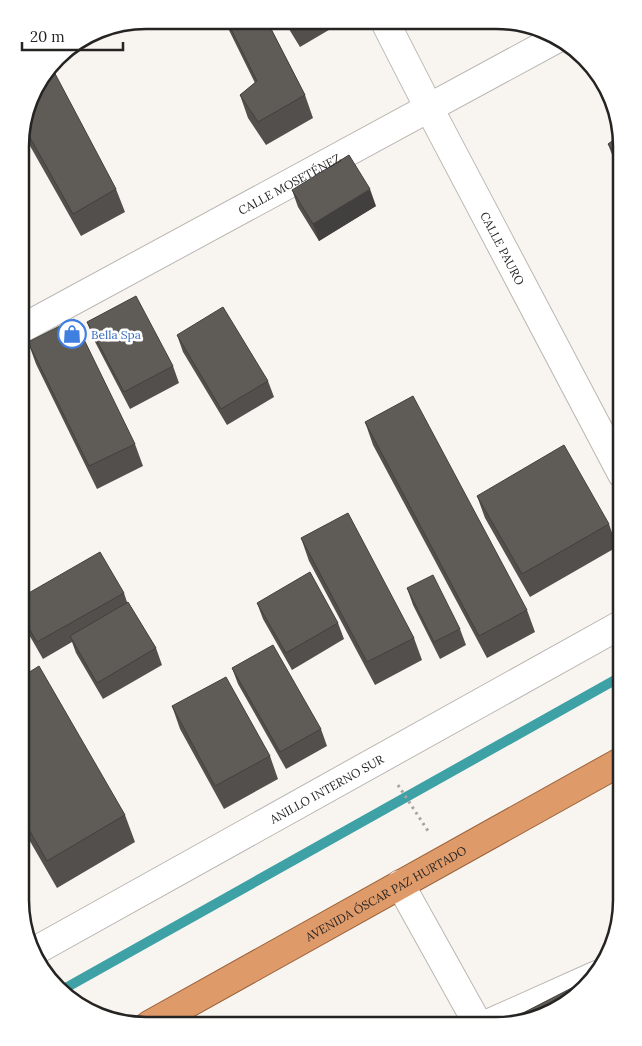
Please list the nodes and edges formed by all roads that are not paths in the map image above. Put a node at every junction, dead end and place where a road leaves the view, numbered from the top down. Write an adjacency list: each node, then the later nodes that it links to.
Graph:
1 (389, 29): 3 (street, CALLE PAURO)
2 (550, 42): 3 (street, CALLE MOSETÉNEZ)
3 (429, 108): 4 (street, CALLE MOSETÉNEZ); 5 (street, CALLE PAURO)
4 (29, 325)
5 (613, 457)
6 (613, 629): 9 (street, ANILLO INTERNO SUR)
7 (613, 765): 8 (highway, AVENIDA ÓSCAR PAZ HURTADO)
8 (400, 884): 11 (highway, AVENIDA ÓSCAR PAZ HURTADO); 12 (street)
9 (37, 943)
10 (579, 983): 13 (street)
11 (163, 1017)
12 (473, 1017)
13 (503, 1017)

